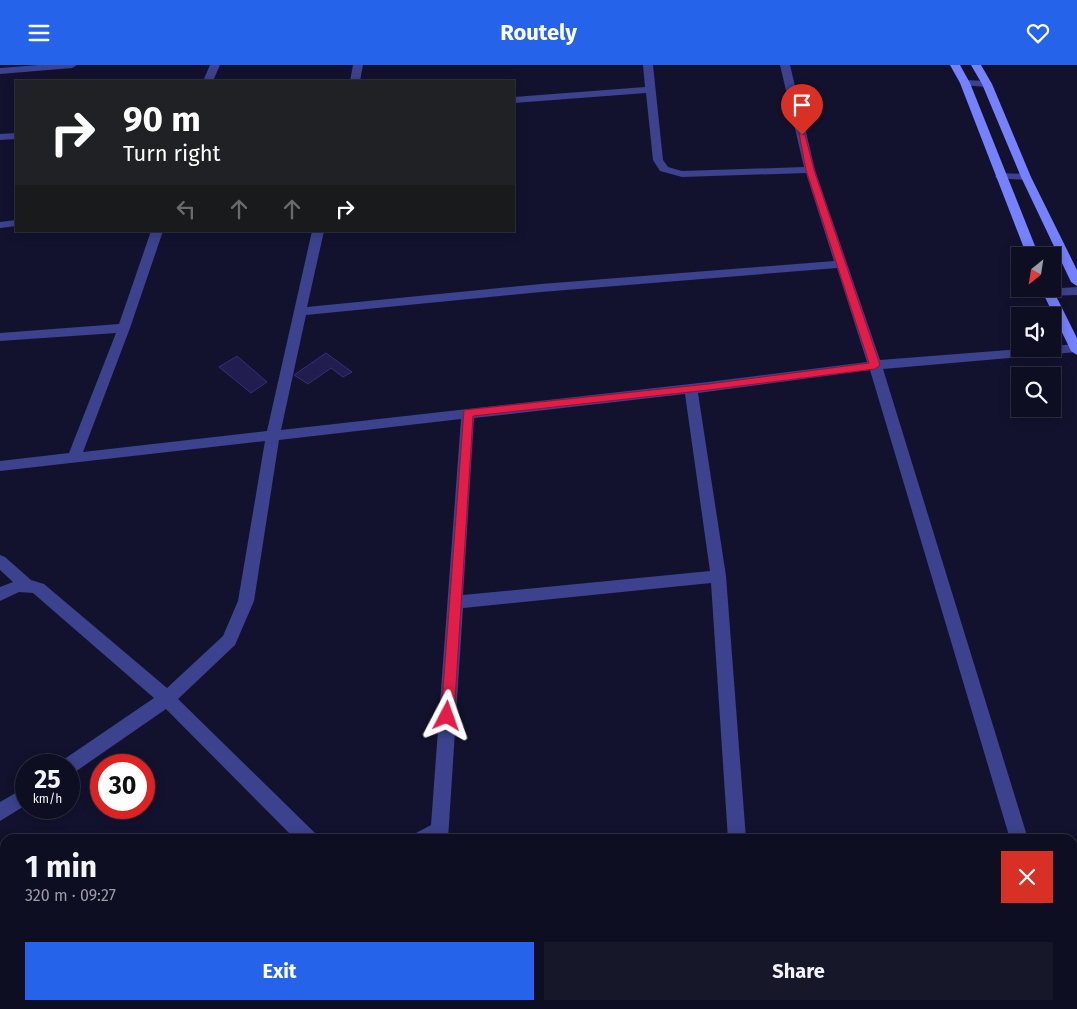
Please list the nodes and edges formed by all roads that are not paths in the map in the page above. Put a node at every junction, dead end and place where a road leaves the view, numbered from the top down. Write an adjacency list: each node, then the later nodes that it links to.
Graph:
1 (72, 65): 8 (street)
2 (216, 65): 9 (street)
3 (358, 65): 10 (street)
4 (648, 65): 13 (street)
5 (785, 65): 17 (street)
6 (955, 65): 11 (street)
7 (976, 65): 12 (street)
8 (0, 71)
9 (208, 80)
10 (355, 80)
11 (965, 83): 12 (street); 18 (street)
12 (987, 84): 19 (street)
13 (650, 90): 14 (street); 17 (street)
14 (515, 100)
15 (15, 136): 16 (street)
16 (0, 137)
17 (810, 170): 25 (street)
18 (1000, 176): 19 (street); 24 (street)
19 (1026, 177): 26 (street)
20 (15, 223): 21 (street)
21 (0, 225)
22 (157, 232): 31 (street)
23 (318, 232): 30 (street)
24 (1029, 247)
25 (840, 264): 30 (street); 34 (street)
26 (1077, 282)
27 (1061, 290): 28 (street)
28 (1077, 291)
29 (1050, 297): 33 (street)
30 (300, 312): 37 (street)
31 (124, 328): 32 (street); 38 (street)
32 (0, 337)
33 (1076, 349): 34 (street)
34 (875, 365): 35 (street); 52 (street)
35 (691, 388): 36 (street); 41 (street)
36 (468, 413): 37 (street); 44 (street)
37 (273, 435): 38 (street); 45 (street)
38 (74, 458): 39 (street)
39 (0, 466)
40 (0, 561): 42 (street)
41 (718, 577): 44 (street); 51 (street)
42 (25, 584): 43 (street); 45 (street)
43 (0, 595)
44 (455, 602): 50 (street)
45 (167, 699): 46 (street); 49 (street)
46 (80, 758)
47 (15, 802): 48 (street)
48 (0, 812)
49 (303, 834)
50 (439, 834)
51 (737, 834)
52 (1017, 834)

